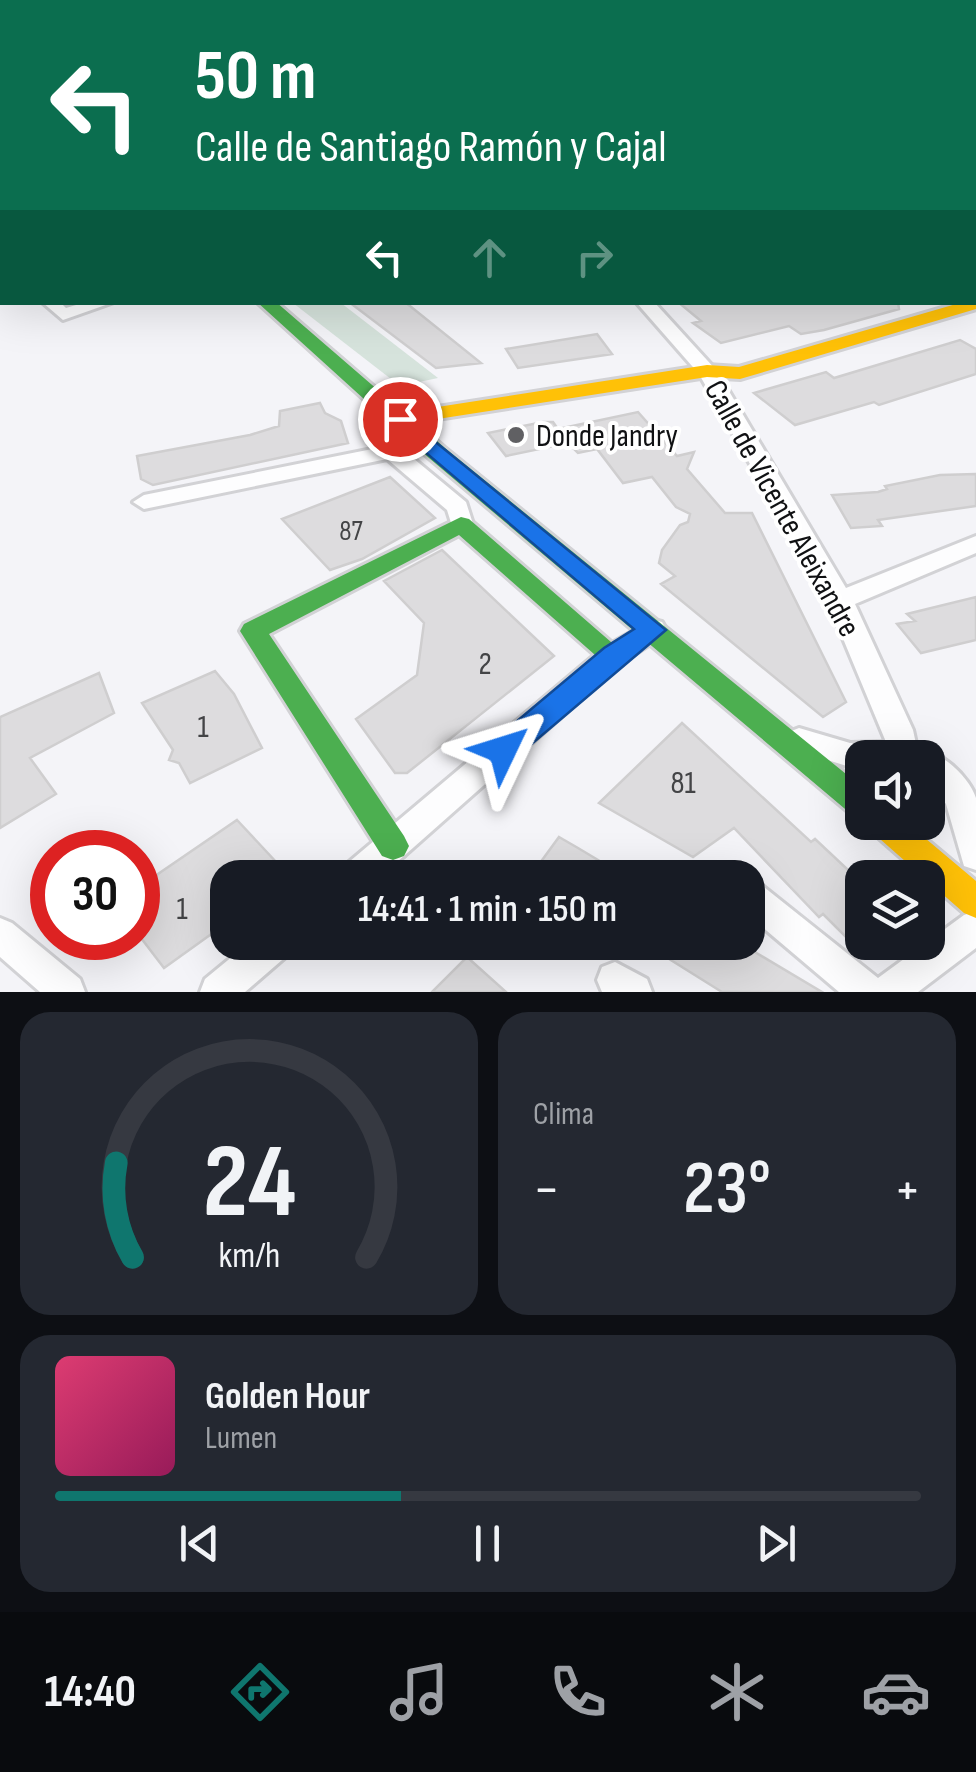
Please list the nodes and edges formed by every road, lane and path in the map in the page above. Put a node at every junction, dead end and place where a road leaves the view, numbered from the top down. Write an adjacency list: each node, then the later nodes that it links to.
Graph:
1 (53, 305): 2 (street)
2 (96, 305)
3 (268, 305): 7 (street)
4 (647, 305): 6 (street, Calle de Vicente Aleixandre)
5 (969, 305): 6 (street)
6 (707, 371): 7 (street); 13 (street, Calle de Vicente Aleixandre)
7 (400, 419): 8 (street)
8 (428, 444): 9 (street); 14 (street)
9 (392, 452): 10 (street); 11 (street)
10 (144, 502)
11 (461, 524): 15 (street); 22 (street)
12 (976, 544): 13 (street)
13 (840, 600): 17 (street, Calle de Vicente Aleixandre)
14 (653, 630): 15 (street); 16 (street)
15 (614, 655): 22 (street)
16 (779, 734): 18 (street); 20 (street)
17 (905, 740)
18 (845, 754)
19 (945, 784): 23 (street, Calle de Vicente Aleixandre)
20 (845, 790)
21 (918, 840): 25 (street)
22 (392, 846): 24 (street)
23 (976, 856)
24 (376, 860)
25 (976, 902)
26 (765, 908): 32 (street)
27 (976, 928): 33 (street)
28 (0, 935): 30 (street)
29 (256, 960): 31 (street)
30 (68, 992)
31 (218, 992)
32 (867, 992)
33 (889, 992)

